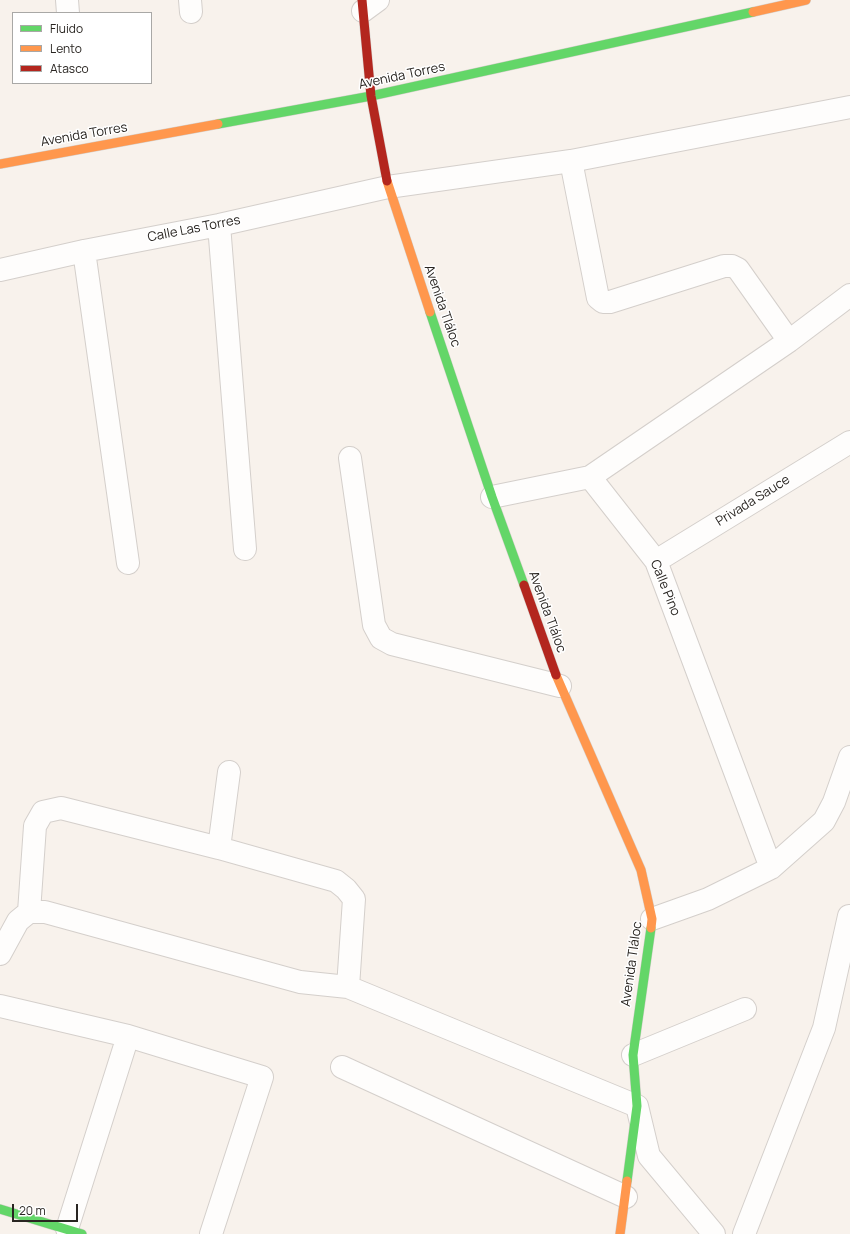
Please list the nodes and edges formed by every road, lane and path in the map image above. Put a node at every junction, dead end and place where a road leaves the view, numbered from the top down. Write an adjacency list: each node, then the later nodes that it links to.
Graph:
1 (67, 0): 4 (street)
2 (806, 0): 5 (main road, Avenida Torres)
3 (368, 4): 5 (main road, Avenida Tláloc)
4 (68, 12)
5 (370, 96): 8 (main road, Avenida Torres); 9 (main road, Avenida Tláloc)
6 (850, 107): 7 (street, Calle Las Torres)
7 (571, 161): 9 (street, Calle Las Torres); 14 (street)
8 (0, 164)
9 (388, 187): 10 (street, Calle Las Torres); 18 (main road, Avenida Tláloc)
10 (219, 225): 11 (street, Calle Las Torres); 19 (street)
11 (84, 251): 12 (street, Calle Las Torres); 21 (street)
12 (0, 270)
13 (850, 295): 14 (street)
14 (789, 341): 17 (street)
15 (850, 442): 20 (street, Privada Sauce)
16 (350, 458): 22 (street)
17 (590, 478): 18 (street); 20 (street, Calle Pino)
18 (492, 497): 22 (main road, Avenida Tláloc)
19 (245, 549)
20 (656, 561): 26 (street, Calle Pino)
21 (128, 563)
22 (560, 686): 29 (main road, Avenida Tláloc)
23 (850, 757): 26 (street)
24 (229, 772): 25 (street)
25 (219, 848): 27 (street); 31 (street)
26 (771, 868): 29 (street)
27 (30, 912): 30 (street); 31 (street)
28 (849, 916): 44 (street)
29 (652, 918): 35 (main road, Avenida Tláloc)
30 (0, 954)
31 (348, 987): 37 (street)
32 (0, 1006): 34 (street)
33 (746, 1009): 35 (street)
34 (128, 1036): 40 (street); 41 (street)
35 (633, 1055): 37 (main road, Avenida Tláloc)
36 (342, 1067): 38 (street)
37 (637, 1106): 38 (main road, Avenida Tláloc); 43 (street)
38 (626, 1197): 42 (main road, Avenida Tláloc)
39 (0, 1208): 40 (main road)
40 (74, 1232)
41 (211, 1234)
42 (620, 1234)
43 (714, 1234)
44 (744, 1234)

